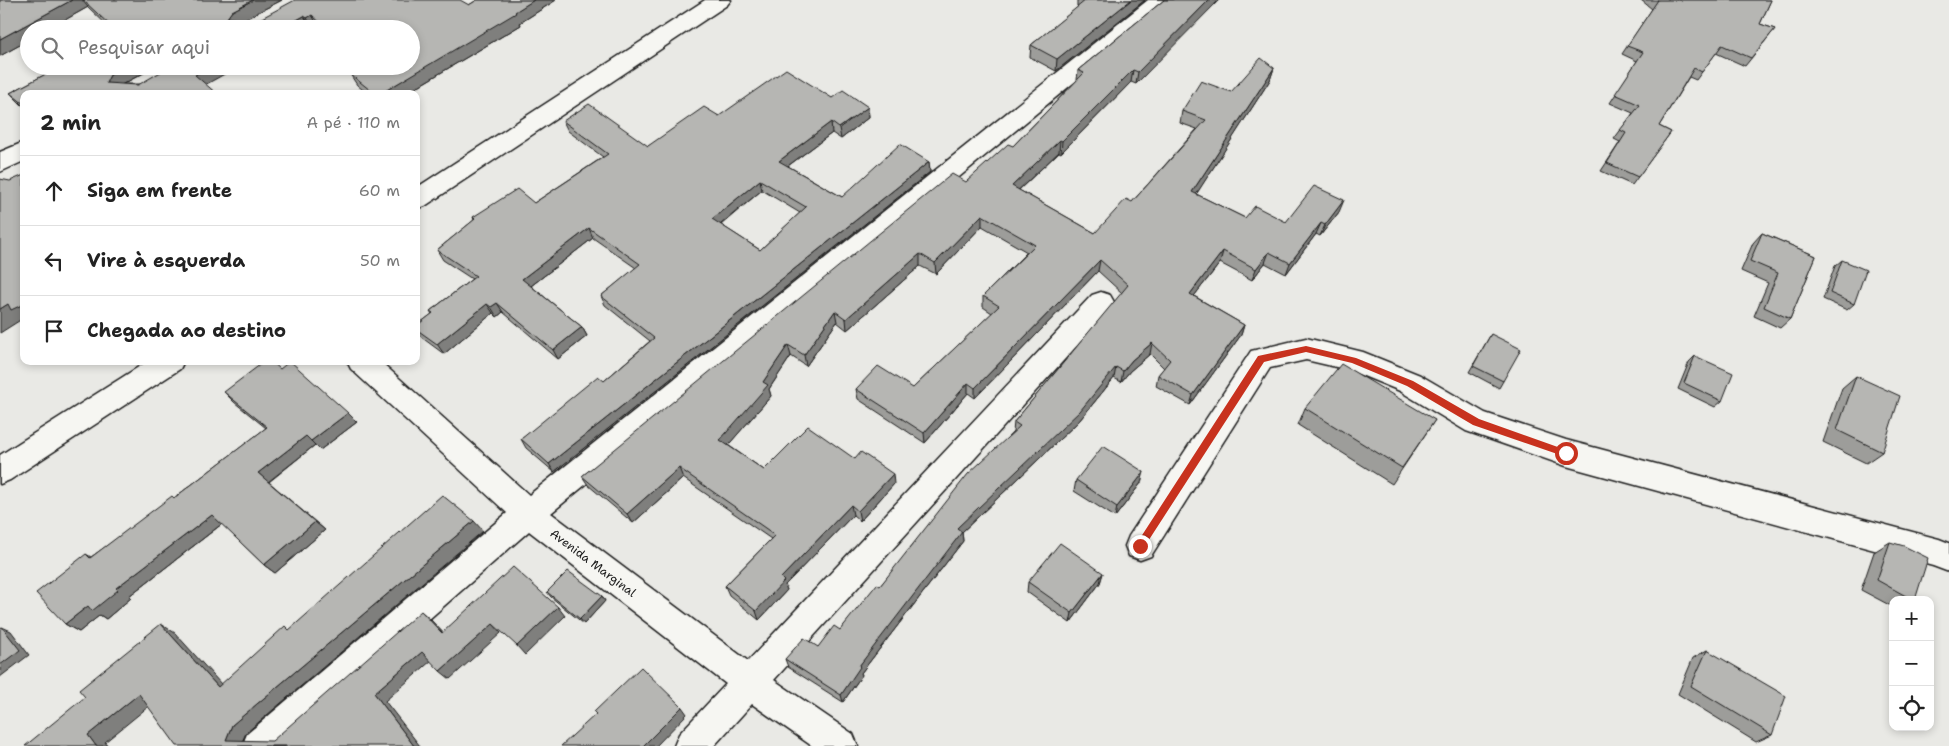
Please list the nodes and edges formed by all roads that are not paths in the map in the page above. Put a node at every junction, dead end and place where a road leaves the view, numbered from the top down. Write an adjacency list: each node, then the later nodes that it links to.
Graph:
1 (720, 0): 5 (main road)
2 (1161, 0): 10 (main road)
3 (20, 152): 4 (main road)
4 (0, 163)
5 (420, 197)
6 (1101, 302): 13 (main road)
7 (164, 365): 9 (main road)
8 (365, 365): 10 (main road, Avenida Marginal)
9 (0, 470)
10 (528, 513): 13 (main road, Avenida Marginal); 14 (main road)
11 (1140, 546): 12 (main road)
12 (1949, 558)
13 (749, 682): 15 (main road); 16 (main road, Avenida Marginal)
14 (259, 746)
15 (691, 746)
16 (841, 746)

